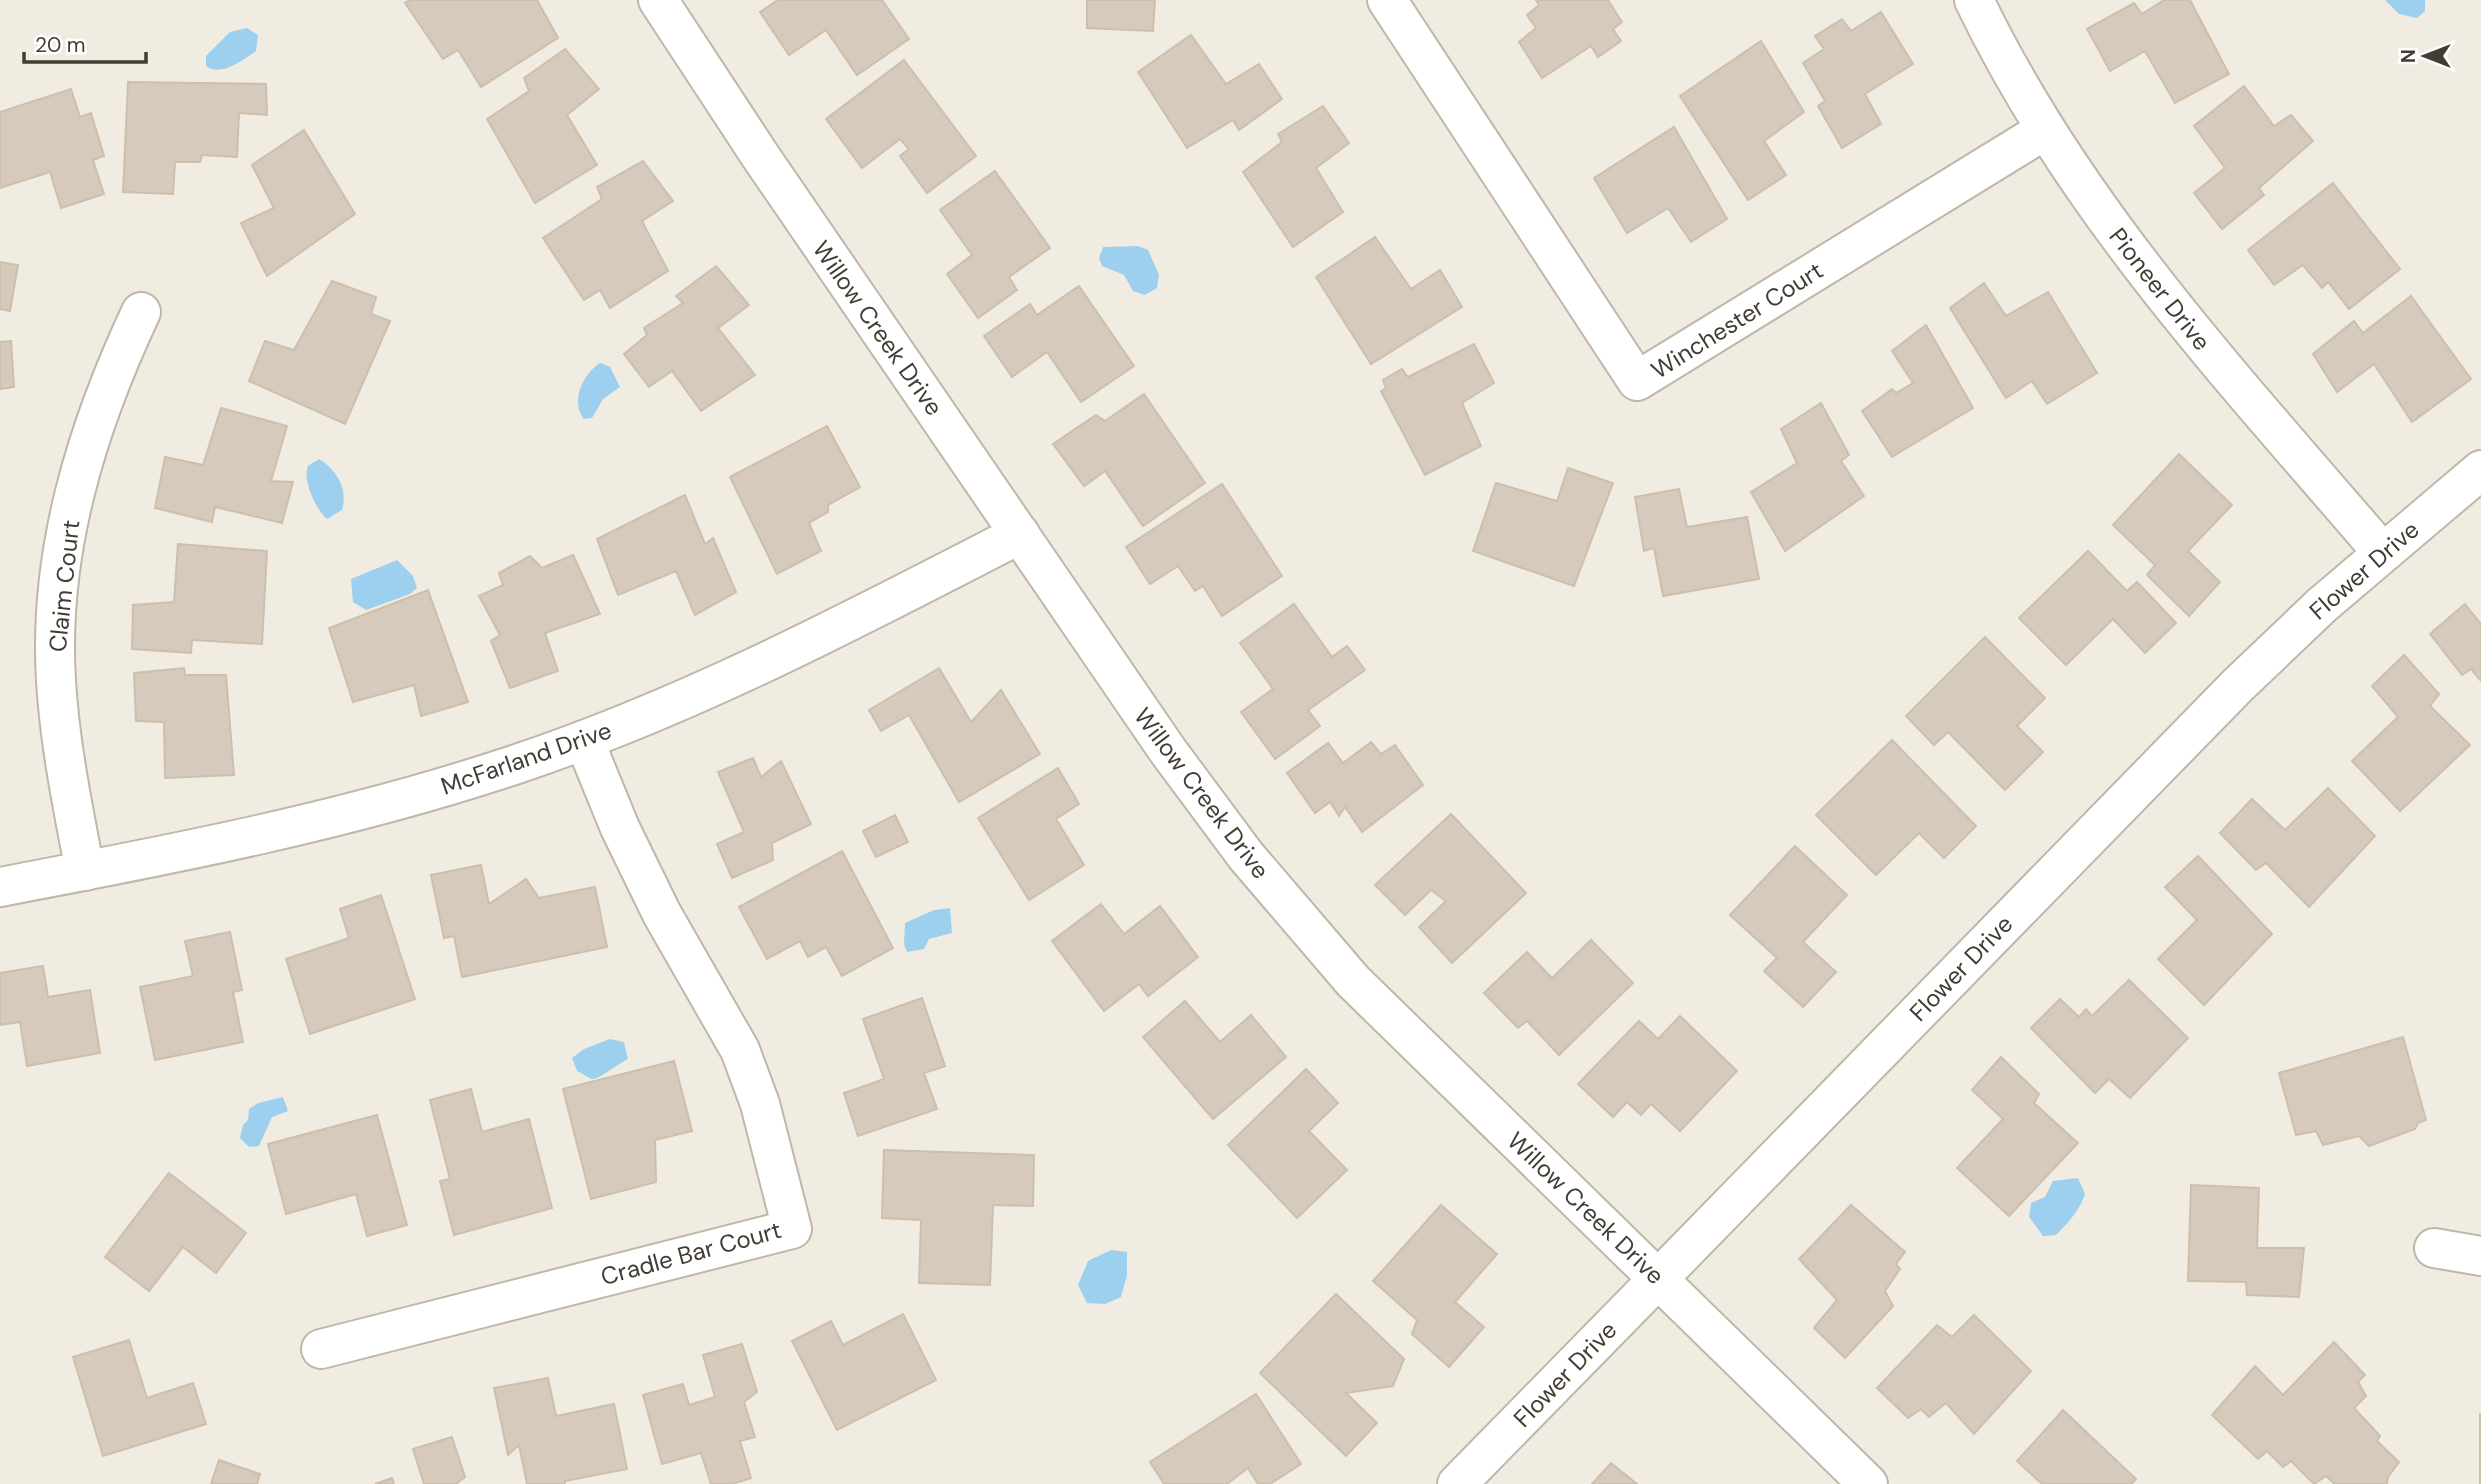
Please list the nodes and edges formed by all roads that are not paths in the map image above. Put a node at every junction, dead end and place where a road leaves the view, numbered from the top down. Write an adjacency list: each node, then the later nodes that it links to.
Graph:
1 (658, 0): 7 (street, Willow Creek Drive)
2 (1387, 0): 4 (street, Winchester Court)
3 (1974, 0): 4 (street, Pioneer Drive)
4 (2045, 130): 8 (street, Pioneer Drive)
5 (141, 312): 10 (street, Claim Court)
6 (2481, 470): 8 (street, Flower Drive)
7 (1020, 534): 9 (street, McFarland Drive); 14 (street, Willow Creek Drive)
8 (2382, 552): 14 (street, Flower Drive)
9 (584, 740): 10 (street, McFarland Drive); 15 (street, Cradle Bar Court)
10 (85, 871): 11 (street, McFarland Drive)
11 (0, 887)
12 (2434, 1248): 13 (street)
13 (2481, 1256)
14 (1658, 1279): 16 (street, Flower Drive); 17 (street, Willow Creek Drive)
15 (321, 1349)
16 (1457, 1484)
17 (1868, 1484)

